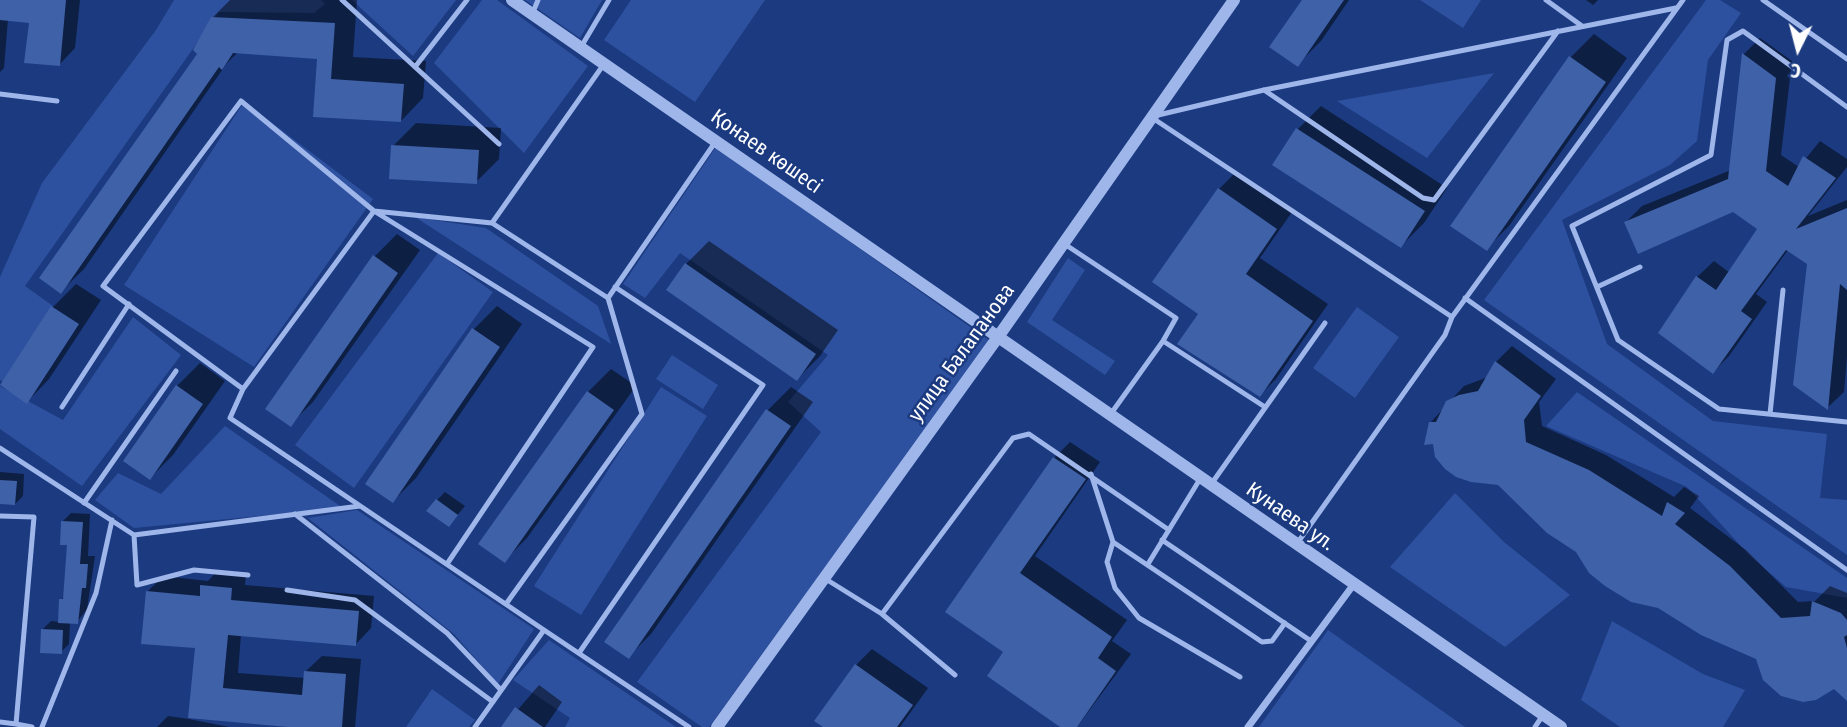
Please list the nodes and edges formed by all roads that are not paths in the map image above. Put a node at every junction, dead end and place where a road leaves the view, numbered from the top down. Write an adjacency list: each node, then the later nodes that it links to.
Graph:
1 (342, 0): 17 (lane)
2 (467, 0): 17 (lane)
3 (512, 0): 11 (street, Қонаев көшесі)
4 (538, 0): 11 (lane)
5 (609, 0): 14 (lane)
6 (1234, 0): 22 (street, улица Балапанова)
7 (1546, 0): 12 (lane)
8 (1683, 0): 10 (lane)
9 (1763, 0): 15 (lane)
10 (1677, 8): 12 (lane); 33 (lane)
11 (532, 15): 14 (street, Қонаев көшесі)
12 (1582, 26): 13 (lane)
13 (1558, 30): 18 (lane); 18 (lane)
14 (581, 47): 16 (street, Қонаев көшесі)
15 (1847, 59)
16 (604, 63): 23 (street, Қонаев көшесі); 26 (lane)
17 (415, 67): 24 (lane)
18 (1264, 90): 22 (lane)
19 (0, 94): 20 (lane)
20 (57, 101)
21 (1847, 107): 30 (lane)
22 (1152, 117): 27 (street, улица Балапанова); 35 (lane)
23 (716, 141): 29 (lane); 37 (street, Қонаев көшесі)
24 (499, 144)
25 (374, 211): 26 (lane); 34 (lane); 40 (lane); 59 (lane)
26 (492, 223): 32 (lane)
27 (1063, 243): 37 (street, улица Балапанова); 38 (lane)
28 (1640, 267): 30 (lane)
29 (615, 287): 32 (lane); 71 (lane)
30 (1597, 287): 43 (lane)
31 (1783, 290): 43 (lane)
32 (608, 298): 66 (lane)
33 (1465, 298): 35 (lane); 61 (lane)
34 (129, 304): 40 (lane); 41 (lane)
35 (1452, 317): 58 (lane)
36 (1325, 323): 42 (lane)
37 (998, 337): 44 (street, Кунаева ул.); 63 (street, улица Балапанова)
38 (1163, 341): 42 (lane); 44 (lane)
39 (176, 372): 49 (lane)
40 (243, 389): 50 (lane)
41 (62, 407)
42 (1265, 407): 48 (lane)
43 (1770, 414): 45 (lane)
44 (1110, 415): 48 (street, Кунаева ул.)
45 (1847, 422)
46 (0, 448): 49 (lane)
47 (1091, 474): 54 (lane); 57 (lane); 67 (lane)
48 (1205, 482): 54 (lane); 58 (street, Кунаева ул.)
49 (84, 503): 53 (lane)
50 (360, 506): 51 (lane); 59 (lane)
51 (296, 514): 55 (lane); 74 (lane)
52 (0, 516): 78 (lane)
53 (112, 520): 55 (lane); 80 (lane)
54 (1169, 530): 56 (lane)
55 (134, 535): 62 (lane)
56 (1162, 540): 60 (lane); 68 (lane)
57 (1112, 542): 60 (lane); 73 (lane)
58 (1296, 545): 64 (street, Кунаева ул.)
59 (447, 564): 66 (lane)
60 (1147, 564): 68 (lane)
61 (1847, 570)
62 (248, 575)
63 (824, 578): 67 (lane); 83 (street, улица Балапанова)
64 (1354, 584): 70 (street); 76 (street, Кунаева ул.)
65 (287, 590): 75 (lane)
66 (506, 604): 69 (lane)
67 (882, 614): 72 (lane)
68 (1285, 623): 70 (lane)
69 (544, 630): 71 (lane); 74 (lane)
70 (1311, 641): 84 (street)
71 (579, 653): 82 (lane)
72 (955, 675)
73 (1240, 677)
74 (500, 689): 75 (lane)
75 (493, 702): 81 (lane)
76 (1543, 715): 85 (lane); 86 (street, Кунаева ул.)
77 (0, 722): 78 (lane)
78 (16, 724): 79 (lane)
79 (32, 727)
80 (42, 727)
81 (475, 727)
82 (689, 727)
83 (717, 727)
84 (1248, 727)
85 (1535, 727)
86 (1560, 727)

